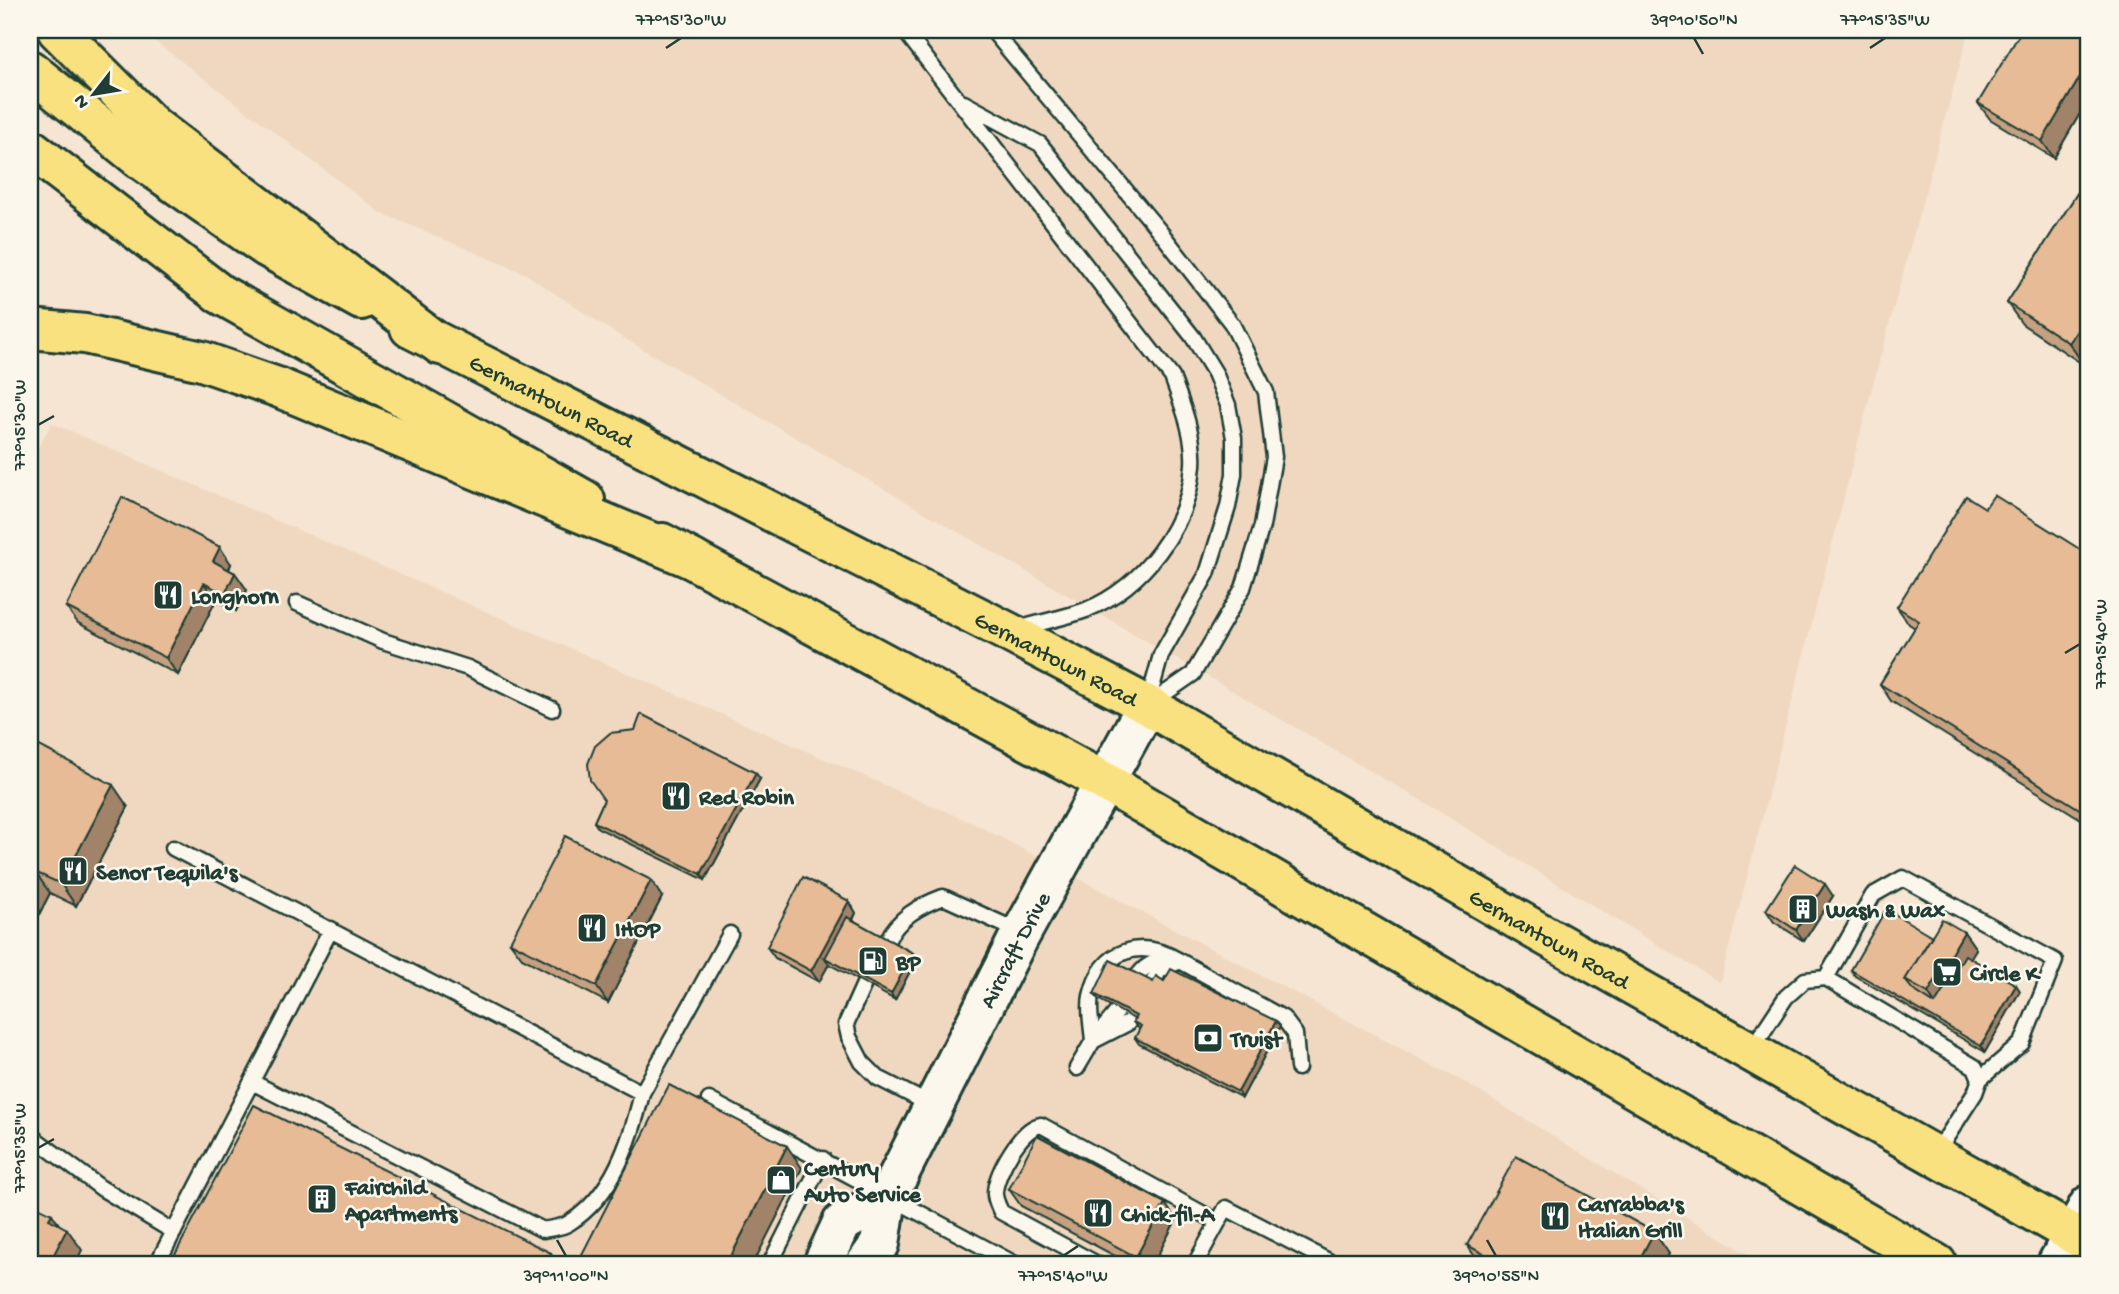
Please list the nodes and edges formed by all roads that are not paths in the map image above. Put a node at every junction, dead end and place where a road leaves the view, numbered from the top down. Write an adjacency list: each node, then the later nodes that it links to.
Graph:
1 (57, 30): 8 (main road)
2 (904, 30): 5 (lane)
3 (992, 30): 12 (lane)
4 (30, 70): 8 (main road, Germantown Road)
5 (957, 98): 11 (lane); 12 (lane)
6 (30, 148): 9 (main road)
7 (30, 329): 9 (main road)
8 (440, 345): 11 (main road, Germantown Road)
9 (692, 559): 14 (main road)
10 (297, 603): 13 (lane)
11 (1008, 632): 12 (main road, Germantown Road)
12 (1147, 705): 14 (street, Aircraft Drive); 24 (main road, Germantown Road)
13 (552, 709)
14 (1105, 782): 17 (street, Aircraft Drive); 47 (main road)
15 (173, 848): 16 (lane)
16 (331, 929): 28 (lane); 29 (lane)
17 (1021, 932): 19 (lane); 31 (street, Aircraft Drive)
18 (730, 934): 29 (lane)
19 (887, 942)
20 (1180, 961): 23 (lane); 23 (lane); 26 (lane)
21 (1826, 978): 24 (lane); 27 (lane); 27 (lane)
22 (864, 984): 31 (lane)
23 (1093, 1041): 25 (lane)
24 (1750, 1051): 33 (main road, Germantown Road)
25 (1077, 1068)
26 (1298, 1068)
27 (1980, 1079): 33 (lane)
28 (252, 1082): 29 (lane); 37 (lane)
29 (642, 1093)
30 (709, 1100): 34 (lane)
31 (933, 1107): 35 (street, Aircraft Drive)
32 (30, 1136): 37 (lane)
33 (1935, 1156): 38 (main road, Germantown Road)
34 (823, 1159): 35 (lane); 40 (lane)
35 (887, 1198): 39 (lane); 42 (street); 43 (street, Aircraft Drive)
36 (1218, 1223): 44 (lane); 45 (lane); 46 (lane)
37 (174, 1232): 41 (lane)
38 (2077, 1236)
39 (1006, 1262)
40 (775, 1263)
41 (157, 1264)
42 (823, 1264)
43 (866, 1264)
44 (1097, 1264)
45 (1195, 1264)
46 (1334, 1264)
47 (1937, 1264)

